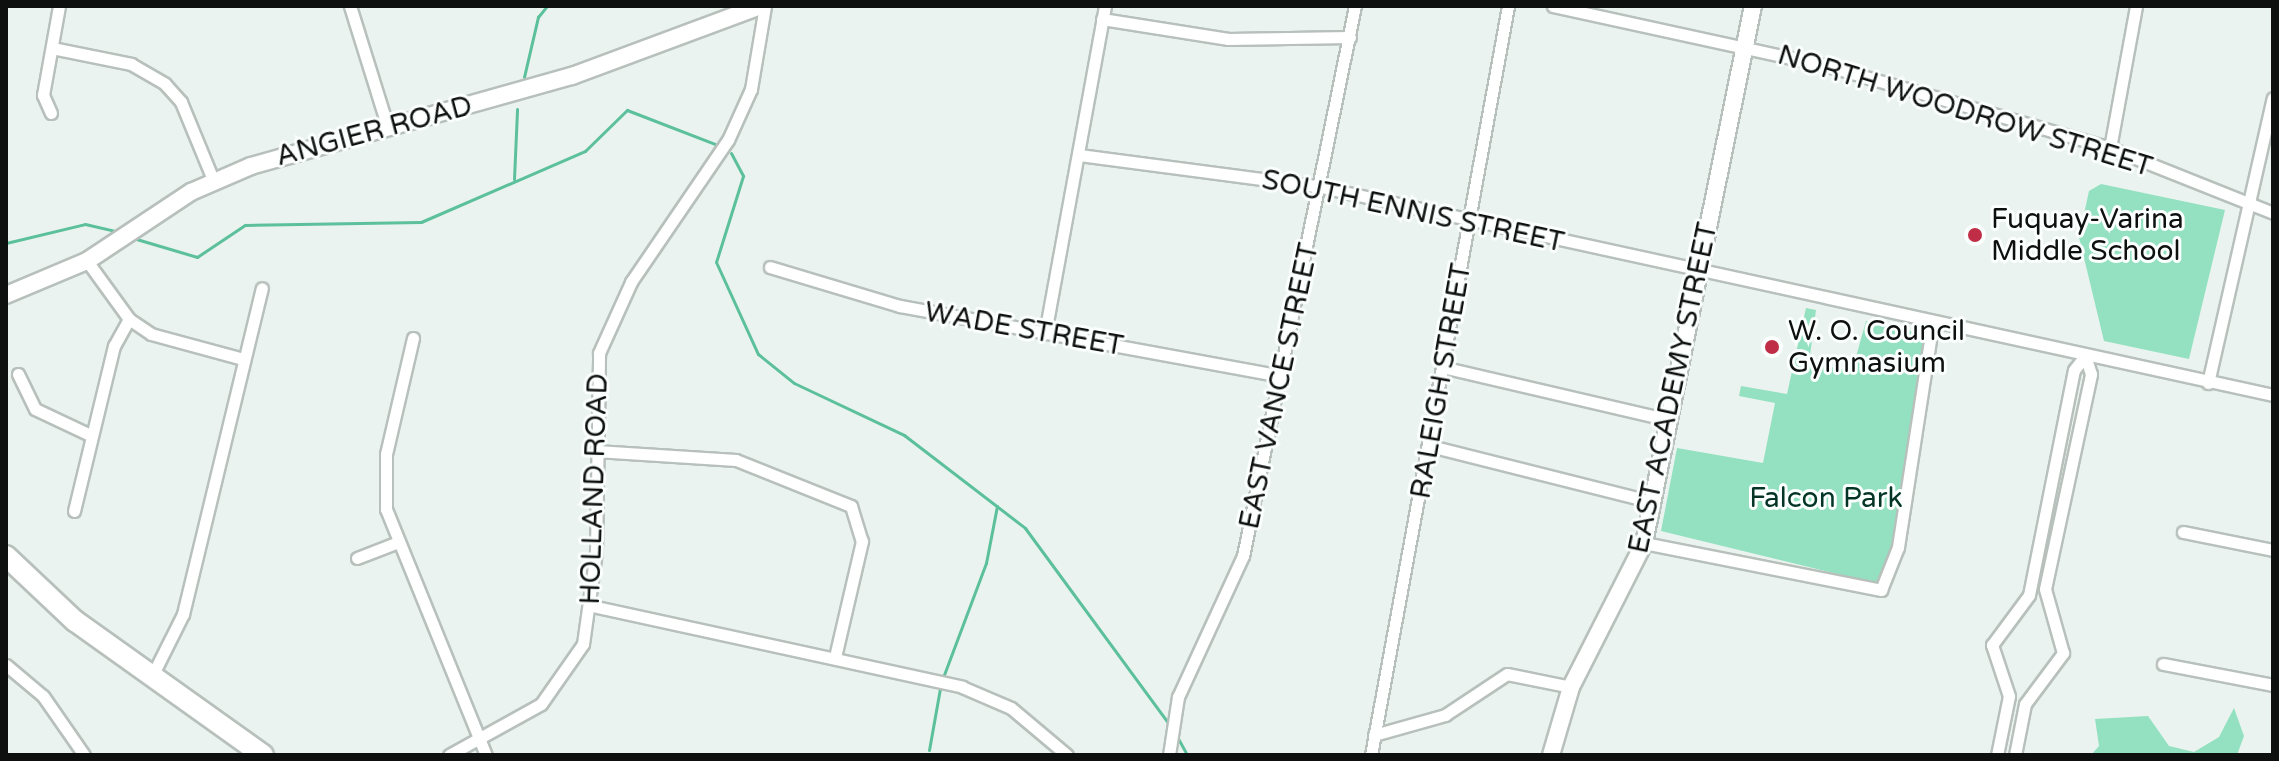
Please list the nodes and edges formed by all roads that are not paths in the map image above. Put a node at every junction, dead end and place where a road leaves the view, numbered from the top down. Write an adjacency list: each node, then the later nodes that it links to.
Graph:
1 (59, 6): 13 (street)
2 (350, 6): 16 (street)
3 (763, 6): 16 (street, ANGIER ROAD); 43 (street, HOLLAND ROAD)
4 (1105, 6): 10 (street)
5 (1355, 6): 11 (street, EAST VANCE STREET)
6 (1508, 6): 23 (street, RALEIGH STREET)
7 (1553, 6): 12 (street, NORTH WOODROW STREET)
8 (1753, 6): 12 (street, EAST ACADEMY STREET)
9 (2136, 6): 17 (street)
10 (1102, 19): 11 (street); 18 (street)
11 (1350, 37): 20 (street, EAST VANCE STREET)
12 (1745, 47): 17 (street, NORTH WOODROW STREET); 26 (street, EAST ACADEMY STREET)
13 (52, 48): 15 (street); 19 (street)
14 (2273, 98): 21 (street)
15 (51, 113)
16 (387, 125): 19 (street, ANGIER ROAD)
17 (2110, 148): 21 (street, NORTH WOODROW STREET)
18 (1079, 155): 20 (street, SOUTH ENNIS STREET); 31 (street)
19 (214, 182): 24 (street, ANGIER ROAD)
20 (1321, 187): 23 (street, SOUTH ENNIS STREET); 37 (street, EAST VANCE STREET)
21 (2250, 204): 22 (street, NORTH WOODROW STREET); 38 (street)
22 (2273, 213)
23 (1469, 222): 26 (street, SOUTH ENNIS STREET); 35 (street, RALEIGH STREET)
24 (87, 261): 28 (street, ANGIER ROAD); 29 (street)
25 (770, 267): 31 (street, WADE STREET)
26 (1699, 271): 30 (street, SOUTH ENNIS STREET); 40 (street, EAST ACADEMY STREET)
27 (262, 288): 34 (street)
28 (6, 295)
29 (129, 319): 34 (street); 41 (street)
30 (1933, 322): 33 (street, SOUTH ENNIS STREET); 48 (street)
31 (1045, 333): 37 (street, WADE STREET)
32 (413, 338): 47 (street)
33 (2085, 356): 38 (street, SOUTH ENNIS STREET); 52 (street); 53 (street)
34 (243, 359): 58 (street)
35 (1442, 367): 40 (street); 42 (street, RALEIGH STREET)
36 (18, 374): 41 (street)
37 (1282, 376): 70 (street, EAST VANCE STREET)
38 (2208, 383): 39 (street, SOUTH ENNIS STREET)
39 (2273, 395)
40 (1670, 420): 44 (street, EAST ACADEMY STREET)
41 (90, 435): 45 (street)
42 (1430, 446): 44 (street); 63 (street, RALEIGH STREET)
43 (596, 451): 54 (street, HOLLAND ROAD); 55 (street)
44 (1653, 502): 48 (street, EAST ACADEMY STREET)
45 (74, 511)
46 (2183, 532): 49 (street)
47 (398, 542): 51 (street); 64 (street)
48 (1644, 543): 60 (street, EAST ACADEMY STREET)
49 (2273, 550)
50 (6, 556): 58 (highway)
51 (357, 558)
52 (2029, 593): 53 (street); 61 (street)
53 (2046, 596): 62 (street)
54 (592, 606): 55 (street); 64 (street, HOLLAND ROAD)
55 (835, 657): 69 (street)
56 (2163, 664): 59 (street)
57 (6, 665): 65 (street)
58 (152, 676): 66 (highway)
59 (2273, 685)
60 (1571, 687): 63 (street); 72 (street, EAST ACADEMY STREET)
61 (2009, 701): 62 (street); 73 (street)
62 (2025, 704): 74 (street)
63 (1374, 735): 71 (street, RALEIGH STREET)
64 (479, 741): 67 (street, HOLLAND ROAD); 68 (street)
65 (84, 755)
66 (263, 755)
67 (449, 755)
68 (486, 755)
69 (1067, 755)
70 (1169, 755)
71 (1371, 755)
72 (1551, 755)
73 (1997, 755)
74 (2015, 755)

